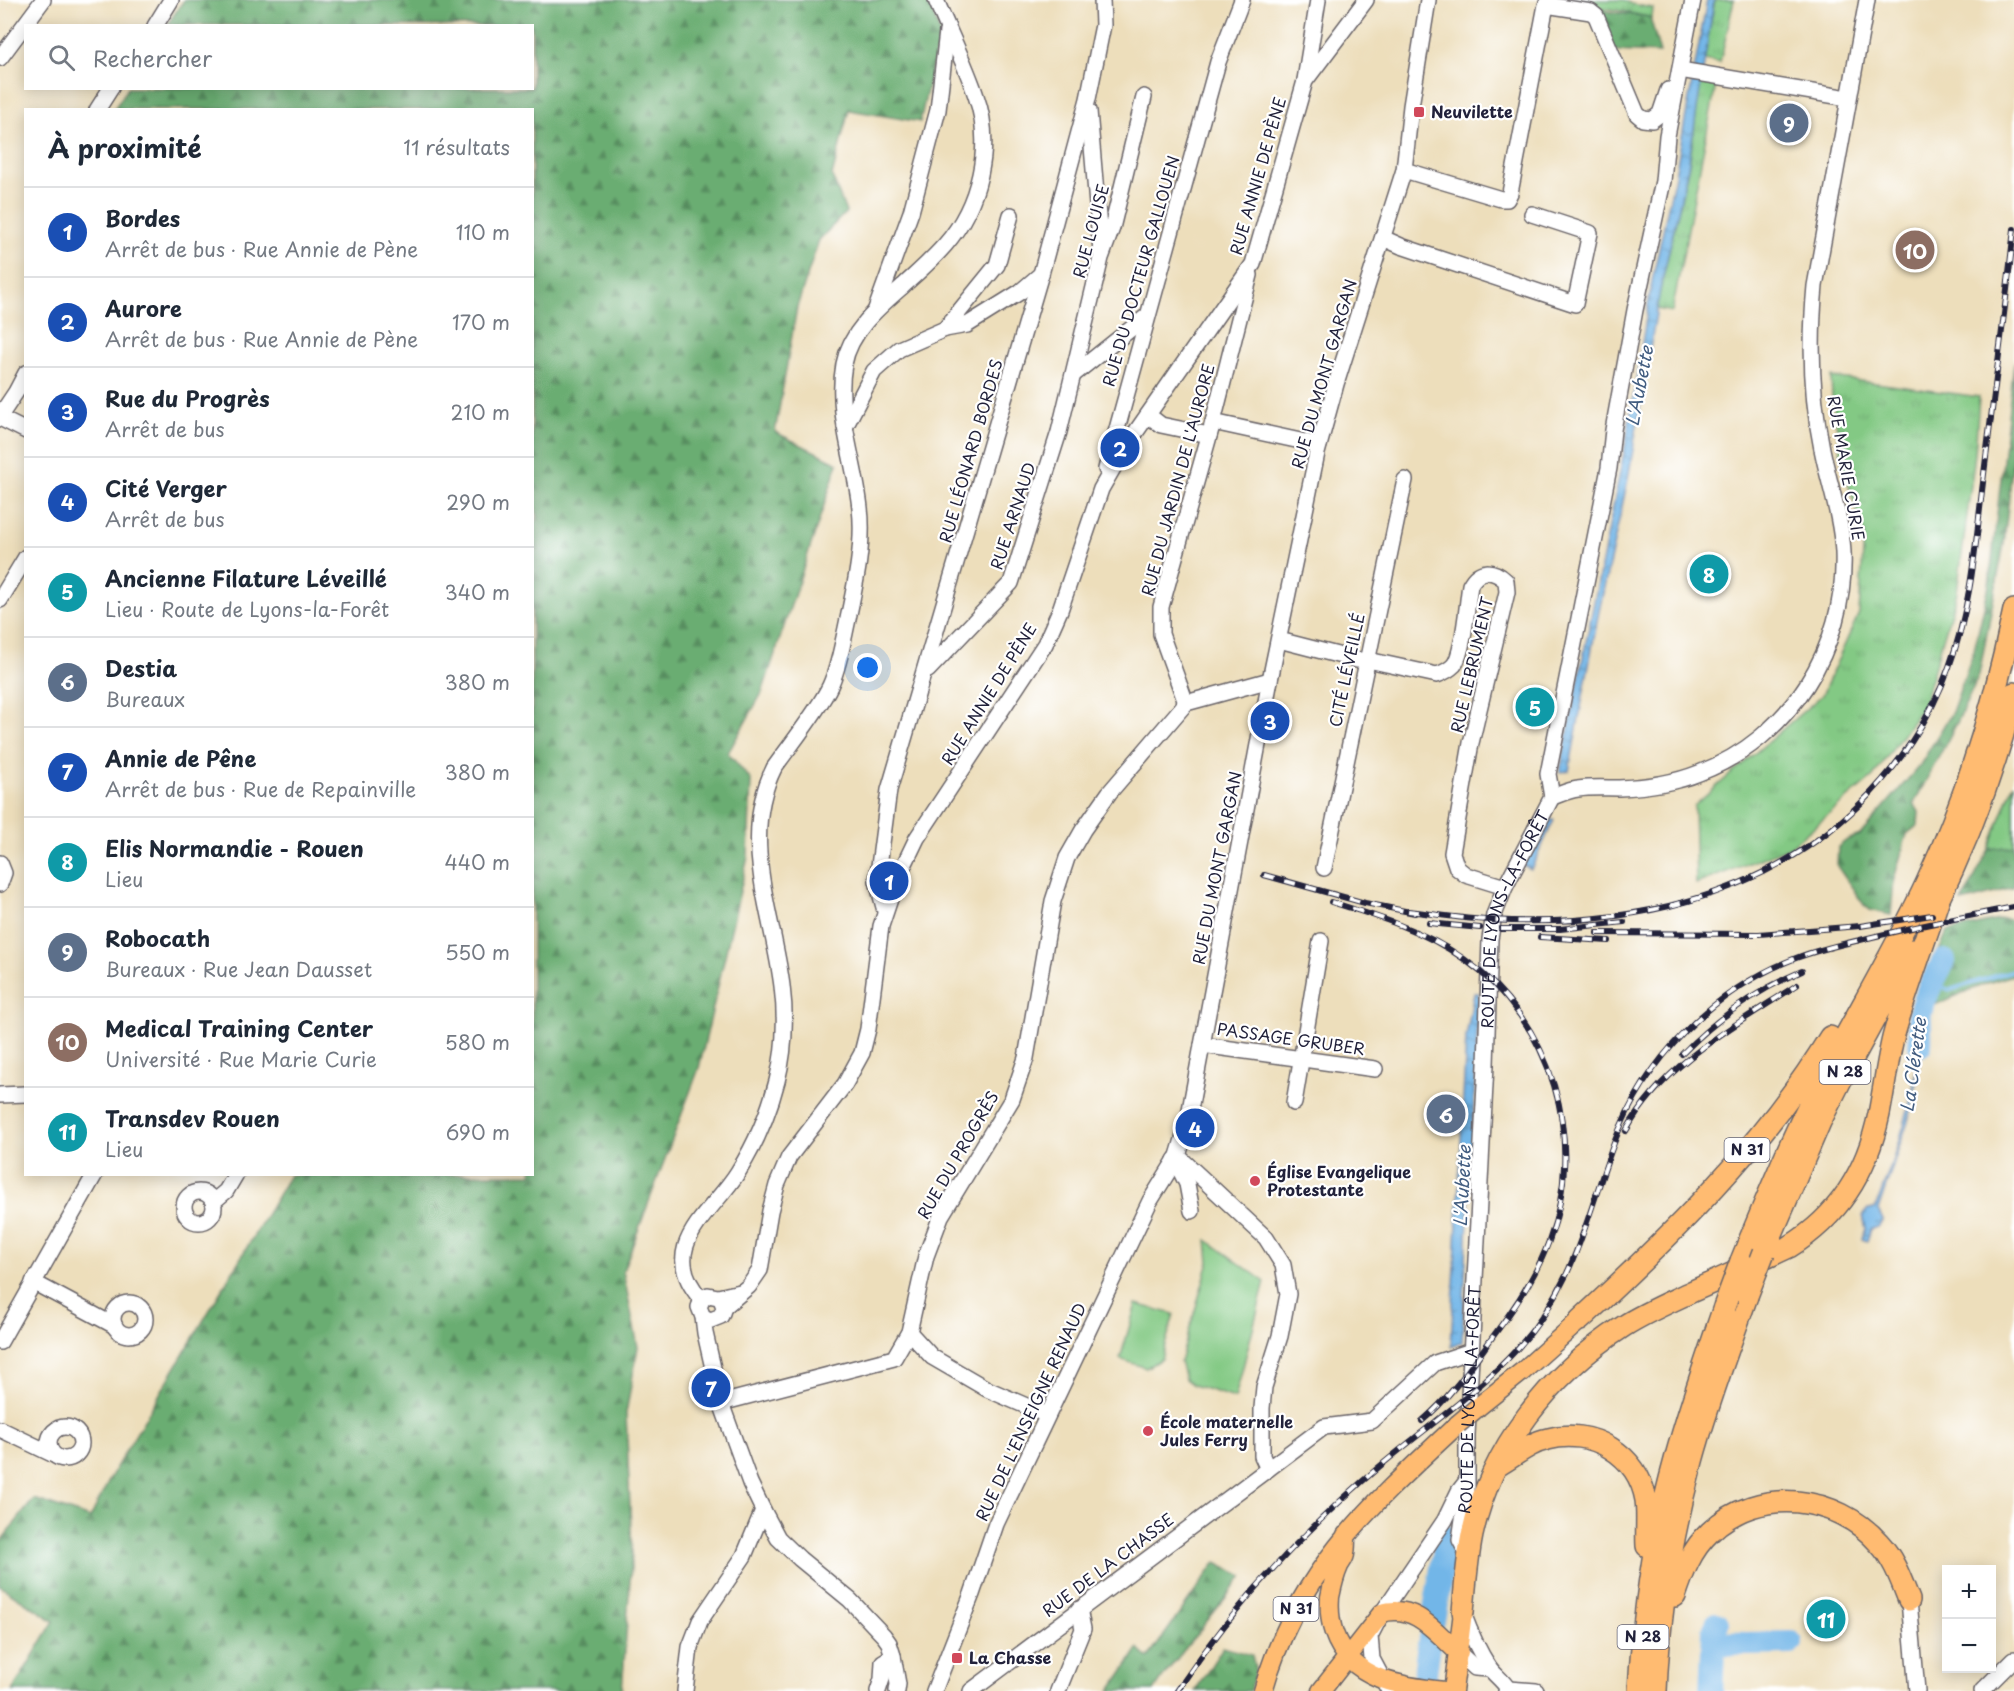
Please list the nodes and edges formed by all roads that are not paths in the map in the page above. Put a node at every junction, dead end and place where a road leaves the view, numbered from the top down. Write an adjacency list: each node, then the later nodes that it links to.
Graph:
1 (43, 0): 11 (street)
2 (171, 0): 12 (street)
3 (936, 0): 14 (street)
4 (1102, 0): 21 (street, RUE LÉONARD BORDES)
5 (1242, 0): 31 (street, RUE DU DOCTEUR GALLOUEN)
6 (1318, 0): 17 (street)
7 (1366, 0): 17 (street, RUE ANNIE DE PÈNE)
8 (1428, 0): 23 (street, RUE DU MONT GARGAN)
9 (1694, 0): 16 (street, ROUTE DE LYONS-LA-FORÊT)
10 (1867, 0): 20 (street, RUE MARIE CURIE)
11 (25, 24)
12 (156, 24)
13 (24, 26): 15 (street)
14 (948, 28): 30 (street); 30 (street)
15 (0, 58)
16 (1689, 74): 20 (street); 23 (street, ROUTE DE LYONS-LA-FORÊT); 52 (street, ROUTE DE LYONS-LA-FORÊT)
17 (1305, 81): 28 (street, RUE ANNIE DE PÈNE)
18 (110, 90): 22 (street)
19 (1144, 97): 27 (street, RUE LOUISE)
20 (1848, 98): 52 (street, RUE MARIE CURIE)
21 (1088, 99): 27 (street); 29 (street, RUE LÉONARD BORDES)
22 (98, 108)
23 (1404, 170): 26 (street, RUE DU MONT GARGAN)
24 (1532, 214): 26 (street)
25 (1011, 215): 32 (street)
26 (1383, 238): 40 (street, RUE DU MONT GARGAN)
27 (1101, 258): 33 (street, RUE LOUISE)
28 (1253, 264): 35 (street, RUE ANNIE DE PÈNE); 38 (street, RUE DU JARDIN DE L'AURORE)
29 (1041, 274): 32 (street); 48 (street, RUE LÉONARD BORDES)
30 (874, 312): 37 (street)
31 (1147, 316): 33 (street); 42 (street, RUE DU DOCTEUR GALLOUEN)
32 (945, 329): 37 (street)
33 (1073, 375): 48 (street, RUE ARNAUD)
34 (24, 377): 36 (street)
35 (1148, 415): 38 (street); 42 (street, RUE ANNIE DE PÈNE)
36 (0, 417): 39 (street)
37 (845, 427): 72 (street, RUE ANNIE DE PÈNE)
38 (1211, 428): 40 (street); 51 (street, RUE DU JARDIN DE L'AURORE)
39 (24, 430)
40 (1319, 445): 46 (street, RUE DU MONT GARGAN)
41 (1405, 480): 47 (street, CITÉ LÉVEILLÉ)
42 (1101, 489): 58 (street, RUE ANNIE DE PÈNE)
43 (24, 560): 44 (street)
44 (0, 600)
45 (2014, 610): 57 (highway, N 28)
46 (1278, 640): 47 (street, RUE LEBRUMENT); 49 (street, RUE DU MONT GARGAN)
47 (1368, 660): 54 (street, CITÉ LÉVEILLÉ); 56 (street, RUE LEBRUMENT)
48 (924, 673): 58 (street, RUE LÉONARD BORDES)
49 (1270, 680): 51 (street); 60 (street, RUE DU MONT GARGAN)
50 (2014, 693): 57 (highway, N 28)
51 (1186, 703): 75 (street, RUE DU PROGRÈS)
52 (1552, 797): 56 (street, ROUTE DE LYONS-LA-FORÊT)
53 (0, 863): 55 (street)
54 (1324, 867)
55 (0, 884)
56 (1505, 887): 77 (street, ROUTE DE LYONS-LA-FORÊT)
57 (1933, 891): 73 (highway, N 31); 82 (highway); 88 (highway, N 28, bridge); 93 (highway, N 28, bridge)
58 (885, 912): 72 (street, RUE ANNIE DE PÈNE)
59 (1321, 941): 61 (street)
60 (1202, 1045): 61 (street, PASSAGE GRUBER); 66 (street, RUE DU MONT GARGAN)
61 (1303, 1058): 62 (street, PASSAGE GRUBER); 65 (street)
62 (1375, 1069)
63 (24, 1094): 64 (street)
64 (0, 1095)
65 (1294, 1103)
66 (1177, 1158): 70 (street); 79 (street, RUE DE L'ENSEIGNE RENAUD); 83 (street)
67 (94, 1176): 71 (street)
68 (235, 1176): 69 (street)
69 (213, 1202)
70 (1192, 1211)
71 (33, 1282): 74 (street); 76 (street)
72 (716, 1310): 78 (street)
73 (1580, 1320): 86 (main road, N 31, bridge)
74 (115, 1326)
75 (909, 1332): 78 (street, RUE DU PROGRÈS); 79 (street)
76 (0, 1342)
77 (1471, 1352): 83 (street); 84 (street, ROUTE DE LYONS-LA-FORÊT)
78 (721, 1402): 85 (street)
79 (1047, 1415): 104 (street, RUE DE L'ENSEIGNE RENAUD)
80 (0, 1428): 81 (street)
81 (54, 1455)
82 (1496, 1467): 87 (highway); 88 (highway)
83 (1268, 1469): 90 (street, RUE DE LA CHASSE)
84 (1466, 1482): 87 (street, ROUTE DE LYONS-LA-FORÊT); 92 (street)
85 (763, 1510): 95 (street); 101 (street)
86 (1346, 1535): 96 (main road); 107 (main road, N 31)
87 (1468, 1555): 91 (highway)
88 (1649, 1583): 112 (highway, N 28)
89 (1909, 1600): 93 (highway); 114 (street)
90 (1079, 1609): 105 (street, RUE DE LA CHASSE); 106 (street)
91 (1463, 1612): 94 (main road); 98 (street)
92 (1382, 1613): 94 (main road); 96 (main road); 99 (street)
93 (1658, 1651): 113 (highway, N 28)
94 (1459, 1653): 98 (street); 110 (main road)
95 (893, 1656): 102 (street); 103 (street)
96 (1347, 1656): 99 (main road); 108 (main road)
97 (2014, 1659): 115 (street)
98 (1490, 1669): 100 (street)
99 (1386, 1685): 109 (main road)
100 (1507, 1690): 111 (street)
101 (685, 1691)
102 (878, 1691)
103 (897, 1691)
104 (934, 1691)
105 (971, 1691)
106 (1058, 1691)
107 (1263, 1691)
108 (1321, 1691)
109 (1445, 1691)
110 (1453, 1691)
111 (1536, 1691)
112 (1639, 1691)
113 (1656, 1691)
114 (1917, 1691)
115 (1982, 1691)

